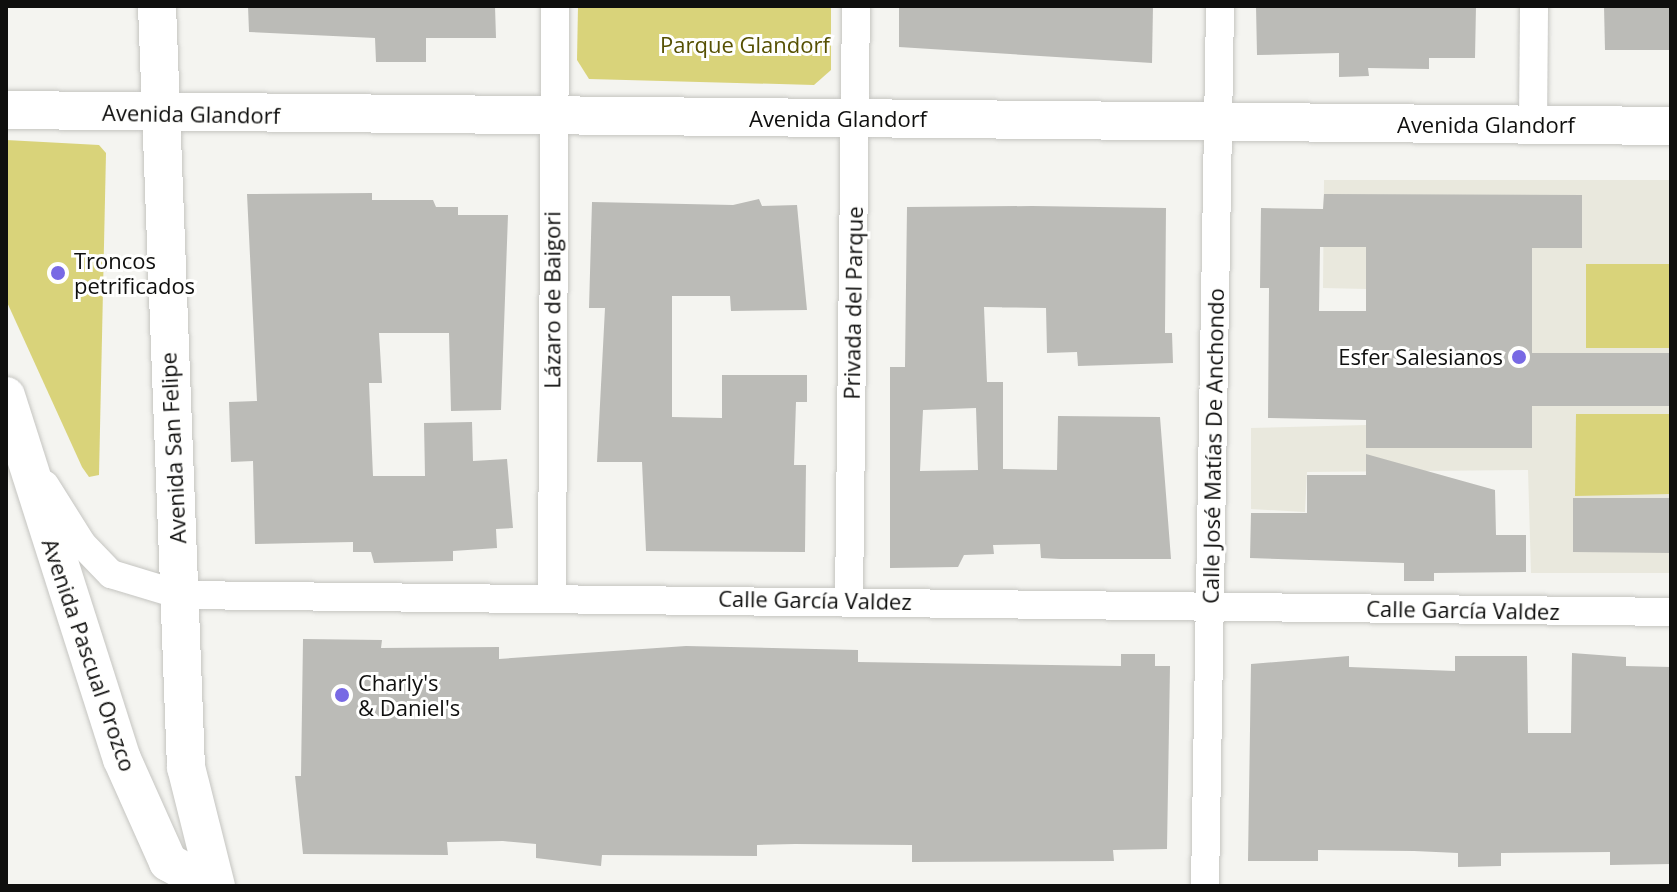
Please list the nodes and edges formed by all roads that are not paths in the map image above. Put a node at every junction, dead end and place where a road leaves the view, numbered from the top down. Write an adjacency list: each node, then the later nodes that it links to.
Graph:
1 (157, 6): 7 (main road, Avenida San Felipe)
2 (555, 6): 9 (street, Lázaro de Baigori)
3 (856, 6): 8 (street, Privada del Parque)
4 (1220, 6): 10 (street, Calle José Matías De Anchondo)
5 (1534, 6): 11 (street)
6 (6, 110): 7 (main road, Avenida Glandorf)
7 (157, 115): 9 (main road, Avenida Glandorf); 16 (main road, Avenida San Felipe)
8 (856, 118): 9 (main road, Avenida Glandorf); 10 (main road, Avenida Glandorf); 17 (street, Privada del Parque)
9 (553, 119): 15 (street, Lázaro de Baigori)
10 (1219, 124): 11 (main road, Avenida Glandorf); 18 (street, Calle José Matías De Anchondo)
11 (1533, 125): 12 (main road, Avenida Glandorf)
12 (1671, 126)
13 (6, 396): 14 (main road, Avenida Pascual Orozco)
14 (26, 453): 16 (street, Calle García Valdez); 20 (main road, Avenida Pascual Orozco)
15 (552, 594): 16 (street, Calle García Valdez); 17 (street, Calle García Valdez)
16 (180, 595): 20 (main road, Avenida San Felipe)
17 (849, 601): 18 (street, Calle García Valdez)
18 (1210, 607): 19 (street, Calle García Valdez); 21 (street, Calle José Matías De Anchondo)
19 (1671, 612)
20 (213, 886)
21 (1205, 886)

